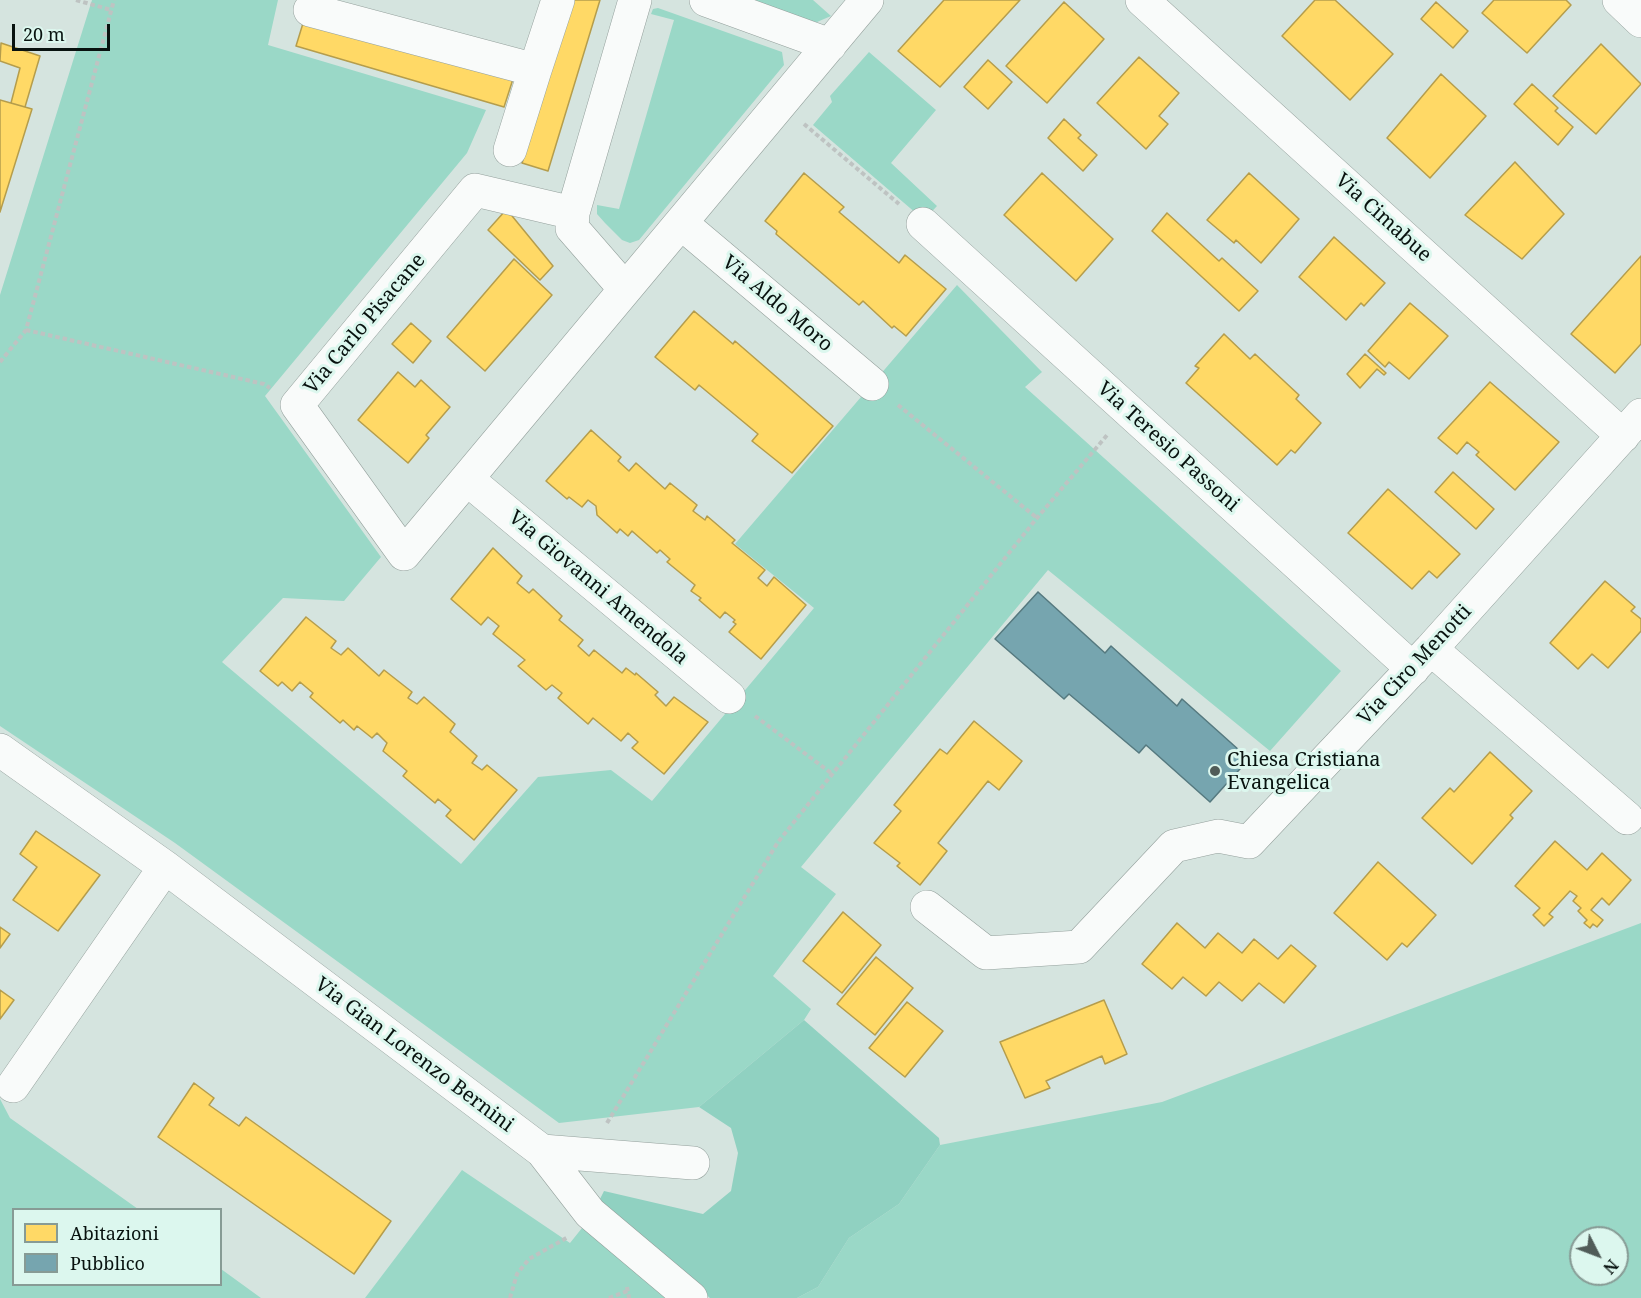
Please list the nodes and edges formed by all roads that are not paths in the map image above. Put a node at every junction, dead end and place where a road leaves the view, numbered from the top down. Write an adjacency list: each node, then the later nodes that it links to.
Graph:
1 (558, 0): 10 (street)
2 (635, 0): 12 (street)
3 (706, 0): 9 (street)
4 (867, 0): 9 (street, Via Carlo Pisacane)
5 (1142, 0): 17 (street, Via Cimabue)
6 (1619, 0): 8 (street)
7 (310, 10): 10 (street)
8 (1641, 21)
9 (830, 45): 13 (street, Via Carlo Pisacane)
10 (535, 70): 11 (street)
11 (510, 150)
12 (573, 213): 15 (street); 18 (street, Via Carlo Pisacane)
13 (681, 223): 15 (street, Via Carlo Pisacane); 16 (street, Via Aldo Moro)
14 (923, 224): 19 (street, Via Teresio Passoni)
15 (625, 289): 18 (street, Via Carlo Pisacane)
16 (872, 384)
17 (1632, 426): 19 (street, Via Ciro Menotti)
18 (466, 479): 20 (street, Via Giovanni Amendola)
19 (1422, 659): 22 (street, Via Teresio Passoni); 24 (street, Via Ciro Menotti)
20 (729, 697)
21 (0, 750): 23 (street, Via Gian Lorenzo Bernini)
22 (1627, 818)
23 (165, 867): 25 (street); 26 (street, Via Gian Lorenzo Bernini)
24 (927, 907)
25 (13, 1086)
26 (542, 1151): 27 (street); 28 (street, Via Gian Lorenzo Bernini)
27 (693, 1163)
28 (691, 1298)

